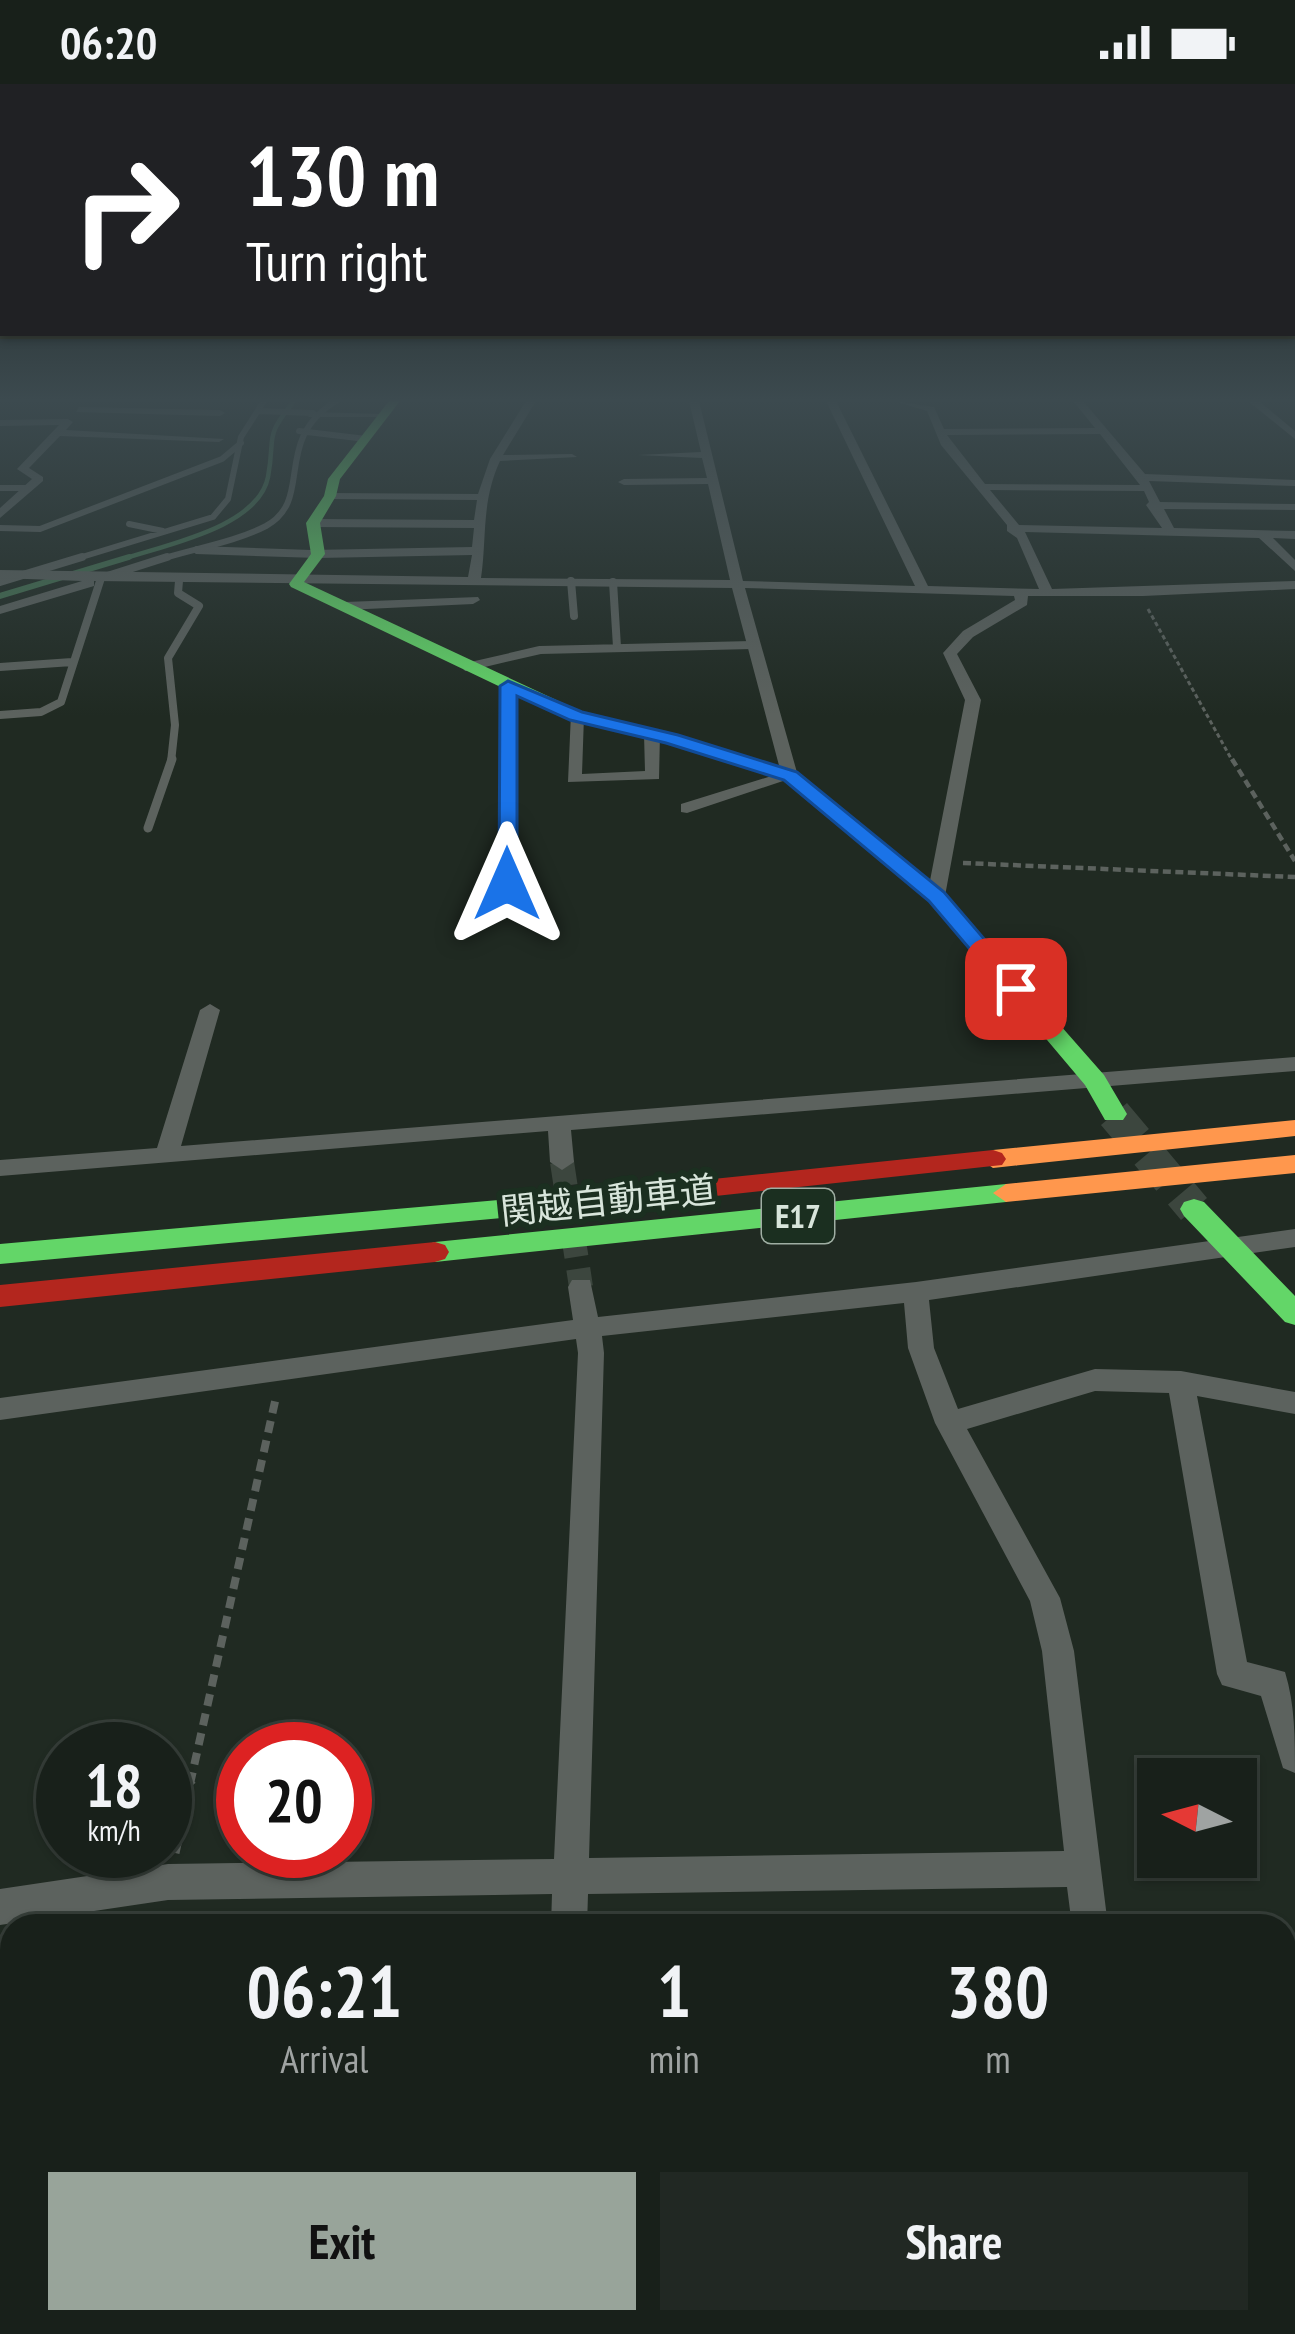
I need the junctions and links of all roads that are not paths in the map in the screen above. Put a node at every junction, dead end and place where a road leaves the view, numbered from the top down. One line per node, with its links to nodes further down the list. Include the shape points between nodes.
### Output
1 (100, 506): 17 (lane, via 40,529)
2 (222, 506): 18 (lane)
3 (285, 506): 23 (lane, via 268,525)
4 (327, 506): 22 (main road)
5 (483, 506): 15 (street)
6 (720, 506): 34 (street)
7 (882, 506): 36 (street)
8 (995, 506): 16 (street)
9 (1084, 506): 13 (street)
10 (1153, 506): 19 (street)
11 (1224, 506): 12 (street)
12 (1295, 507)
13 (1088, 517): 16 (street); 19 (street)
14 (129, 524): 18 (lane)
15 (484, 524): 22 (street); 24 (street)
16 (1011, 528): 38 (street, via 1023,537)
17 (0, 529)
18 (172, 532): 26 (lane)
19 (1170, 532): 20 (street)
20 (1262, 534): 21 (street); 25 (street)
21 (1295, 535)
22 (316, 543): 23 (street); 24 (street); 33 (main road)
23 (196, 550): 28 (lane)
24 (481, 551): 31 (street)
25 (1295, 567)
26 (24, 575): 27 (street); 28 (street)
27 (0, 578)
28 (100, 578): 29 (street); 41 (street); 45 (lane)
29 (179, 581): 33 (street); 54 (lane, via 178,593 199,606 168,658 178,716 174,757)
30 (571, 581): 31 (street); 32 (street); 42 (lane)
31 (474, 582): 33 (street)
32 (613, 582): 34 (street); 44 (lane)
33 (296, 584): 40 (main road)
34 (740, 584): 36 (street); 43 (street)
35 (1295, 585): 38 (street)
36 (922, 588): 37 (street)
37 (1020, 590): 38 (street); 56 (street, via 1022,602 950,653 973,700)
38 (1046, 590)
39 (473, 600): 40 (street)
40 (345, 606): 47 (main road)
41 (0, 610)
42 (574, 616)
43 (752, 645): 44 (lane); 52 (street)
44 (617, 647): 47 (lane, via 540,650)
45 (72, 662): 46 (lane); 49 (lane, via 61,702)
46 (0, 667)
47 (466, 667): 48 (main road)
48 (508, 686): 50 (main road); 55 (lane)
49 (0, 715)
50 (577, 716): 51 (main road); 51 (street, via 574,779 653,776)
51 (652, 734): 52 (main road)
52 (790, 776): 53 (street); 56 (main road)
53 (687, 808)
54 (148, 828)
55 (507, 884)
56 (936, 896): 59 (main road)
57 (210, 1010): 63 (street)
58 (1295, 1064): 59 (street)
59 (1095, 1081): 60 (main road); 61 (street)
60 (1114, 1114)
61 (560, 1123): 63 (street); 64 (street)
62 (1295, 1128): 70 (main road, 関越自動車道 / E17)
63 (167, 1154): 66 (street)
64 (562, 1162)
65 (1295, 1164): 73 (main road, 関越自動車道 / E17)
66 (0, 1168)
67 (1194, 1209): 69 (main road)
68 (1295, 1238): 69 (street)
69 (1228, 1245): 72 (street); 74 (main road)
70 (0, 1254)
71 (581, 1287): 75 (street)
72 (916, 1292): 75 (street); 79 (street, via 921,1348)
73 (0, 1296)
74 (1295, 1315)
75 (586, 1328): 78 (street); 82 (street)
76 (1181, 1382): 77 (street); 79 (street, via 1095,1380); 80 (street, via 1233,1673 1274,1683)
77 (1295, 1403)
78 (0, 1409)
79 (949, 1423): 81 (street, via 1045,1598)
80 (1295, 1756)
81 (1082, 1869): 82 (street); 85 (street)
82 (571, 1874): 83 (street, via 169,1882); 84 (street)
83 (0, 1907)
84 (569, 1914)
85 (1088, 1914)

